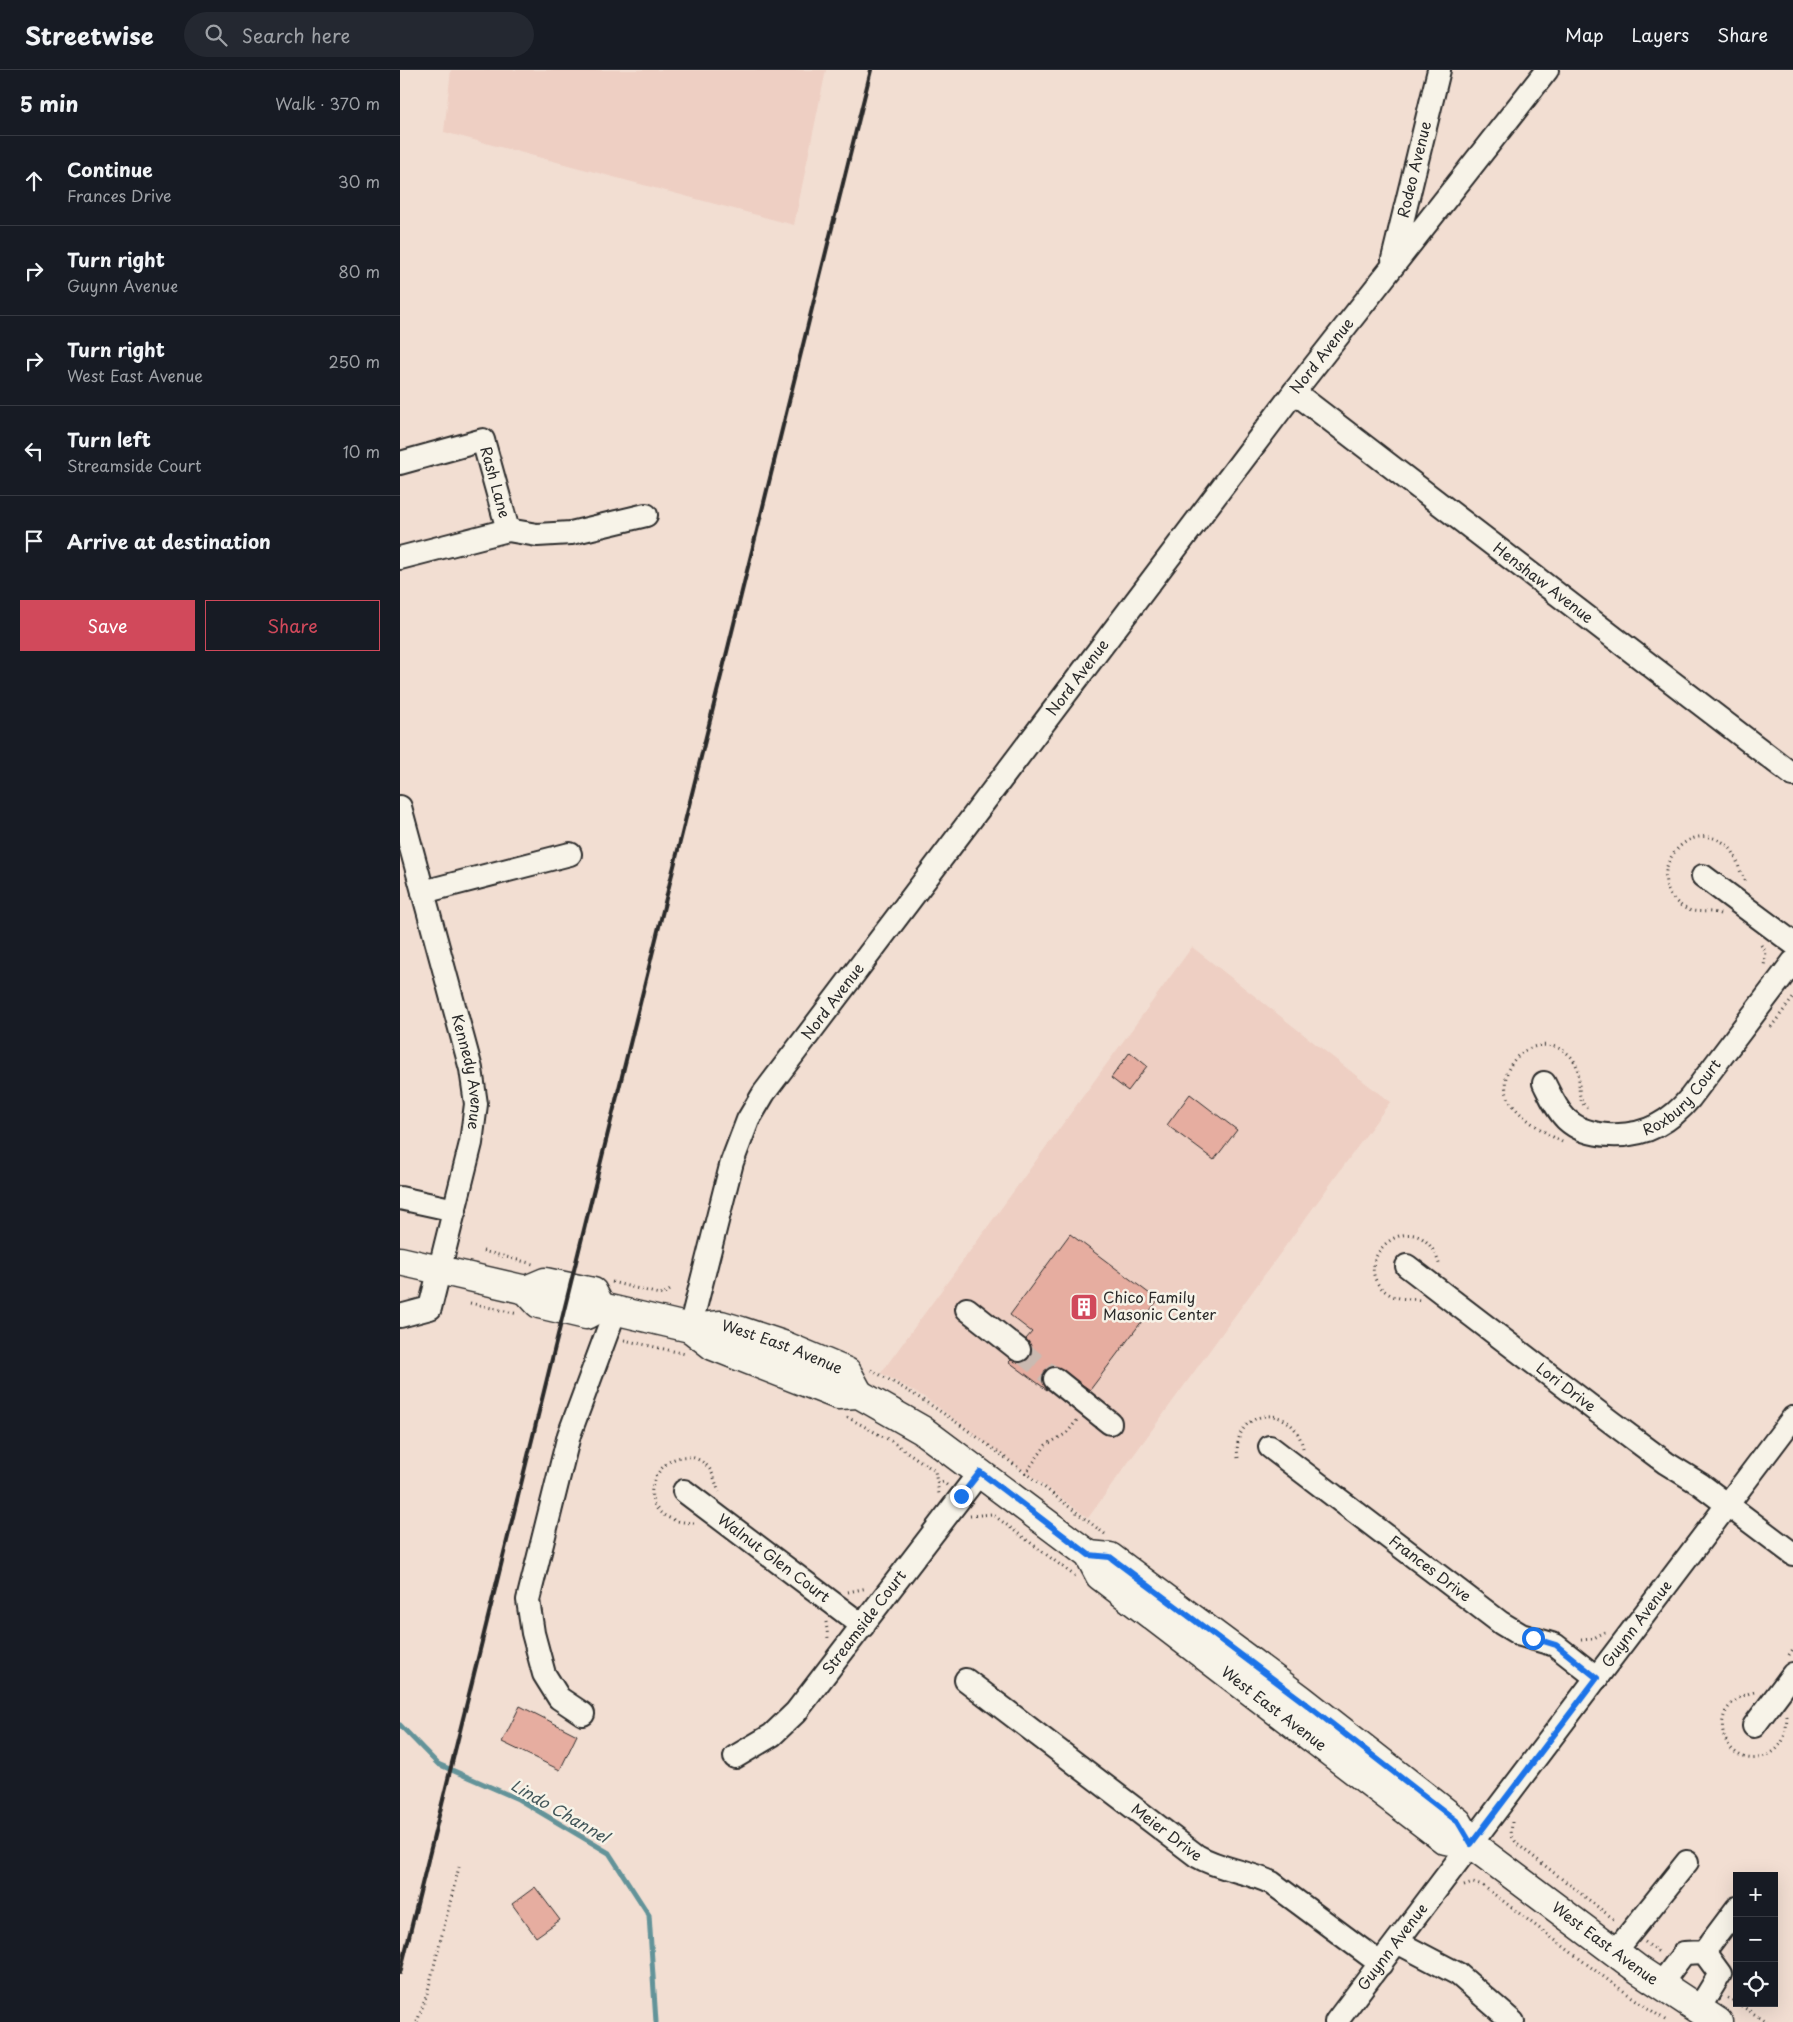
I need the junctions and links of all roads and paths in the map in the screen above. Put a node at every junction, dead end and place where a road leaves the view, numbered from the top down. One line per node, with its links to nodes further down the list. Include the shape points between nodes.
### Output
1 (1439, 70): 3 (street, Rodeo Avenue)
2 (1547, 70): 3 (street, Nord Avenue)
3 (1391, 267): 4 (street, Nord Avenue)
4 (1294, 392): 9 (street, Henshaw Avenue); 37 (street, Nord Avenue, via 756,1106 732,1162)
5 (400, 463): 7 (street, Rash Lane, via 484,440)
6 (646, 515): 7 (street, Rash Lane, via 571,532 537,535)
7 (508, 530): 8 (street)
8 (400, 558)
9 (1793, 775)
10 (400, 807): 14 (street, Kennedy Avenue)
11 (570, 854): 14 (street)
12 (1703, 876): 16 (street)
13 (1751, 886): 15 (path, via 1744,879 1732,851 1714,839 1690,840 1672,854 1666,876 1673,898 1690,910 1717,913)
14 (423, 892): 26 (street, Kennedy Avenue, via 470,1069 476,1104 471,1143)
15 (1727, 919)
16 (1793, 943)
17 (1760, 944): 19 (path, via 1766,957)
18 (1793, 962): 22 (street, Roxbury Court, via 1680,1110 1656,1126 1609,1135 1580,1128 1561,1113)
19 (1760, 973)
20 (1793, 998): 21 (path)
21 (1770, 1028)
22 (1544, 1083)
23 (1589, 1110): 24 (path, via 1580,1100 1577,1065 1561,1049 1537,1045 1522,1051 1509,1065 1506,1087 1511,1102 1538,1126)
24 (1567, 1145)
25 (400, 1198): 26 (street)
26 (455, 1210): 29 (street, Kennedy Avenue)
27 (400, 1261): 29 (main road)
28 (1407, 1266): 55 (street, Lori Drive, via 1666,1463)
29 (441, 1270): 33 (main road); 36 (street, Kennedy Avenue, via 430,1308)
30 (1442, 1273): 31 (path, via 1434,1250 1424,1239 1401,1235 1381,1246 1374,1269 1383,1290 1397,1297)
31 (1421, 1300)
32 (470, 1303): 33 (path)
33 (526, 1303): 34 (main road, via 545,1282 593,1292)
34 (608, 1309): 37 (main road, West East Avenue); 38 (street)
35 (967, 1309): 39 (street)
36 (400, 1316)
37 (690, 1328): 50 (main road, West East Avenue, via 713,1346 838,1395 859,1394 922,1430)
38 (605, 1335): 40 (path); 71 (street, via 569,1435 528,1600 544,1674 559,1698)
39 (1018, 1350)
40 (694, 1356)
41 (864, 1366): 51 (path, via 944,1414)
42 (1055, 1379): 43 (street)
43 (1088, 1405): 46 (street); 51 (path, via 1067,1433 1046,1445)
44 (839, 1412): 53 (path, via 936,1471)
45 (1793, 1418): 55 (street, Guynn Avenue)
46 (1110, 1422)
47 (1270, 1447): 69 (street, Frances Drive, via 1501,1623 1521,1635 1556,1645)
48 (1305, 1453): 49 (path, via 1299,1434 1290,1423 1277,1416 1264,1416 1252,1420 1243,1429 1237,1445)
49 (1238, 1458)
50 (980, 1472): 60 (main road, West East Avenue); 64 (street, Streamside Court)
51 (1025, 1474): 58 (path)
52 (684, 1491): 64 (street, Walnut Glen Court)
53 (940, 1495)
54 (721, 1496): 57 (path, via 710,1470 693,1458 671,1460 655,1475 651,1491 655,1506 661,1513 675,1521)
55 (1728, 1505): 59 (street, Lori Drive); 69 (street, Guynn Avenue)
56 (963, 1522): 60 (path, via 968,1516 992,1514)
57 (700, 1524)
58 (1113, 1540)
59 (1793, 1554)
60 (1083, 1566): 75 (main road, West East Avenue, via 1445,1840)
61 (840, 1587): 62 (path, via 847,1592)
62 (871, 1588)
63 (825, 1619): 67 (path)
64 (863, 1626): 73 (street, Streamside Court, via 786,1723 760,1744)
65 (1610, 1628): 66 (path, via 1592,1639)
66 (1576, 1639)
67 (828, 1643)
68 (1793, 1674): 72 (street)
69 (1597, 1678): 75 (street, Guynn Avenue)
70 (966, 1680): 83 (street, Meier Drive, via 1197,1856 1221,1868 1272,1883)
71 (583, 1714)
72 (1754, 1726)
73 (735, 1757)
74 (1513, 1819): 81 (path, via 1510,1830 1517,1844)
75 (1471, 1844): 80 (street, Guynn Avenue); 81 (main road, West East Avenue)
76 (1687, 1862): 81 (street)
77 (459, 1867): 88 (path)
78 (1459, 1888): 91 (path, via 1473,1883 1483,1886)
79 (1733, 1913): 82 (street)
80 (1397, 1942): 83 (street, Guynn Avenue); 90 (street, via 1458,1974)
81 (1623, 1942): 84 (main road, West East Avenue); 84 (path)
82 (1704, 1952): 84 (street, via 1684,1953); 86 (street, via 1720,1974)
83 (1380, 1964): 89 (street, Guynn Avenue)
84 (1668, 1975): 86 (main road, West East Avenue)
85 (1733, 2003): 86 (path)
86 (1709, 2006)
87 (1743, 2007): 92 (path)
88 (417, 2022)
89 (1336, 2022)
90 (1513, 2022)
91 (1668, 2022)
92 (1767, 2022)

